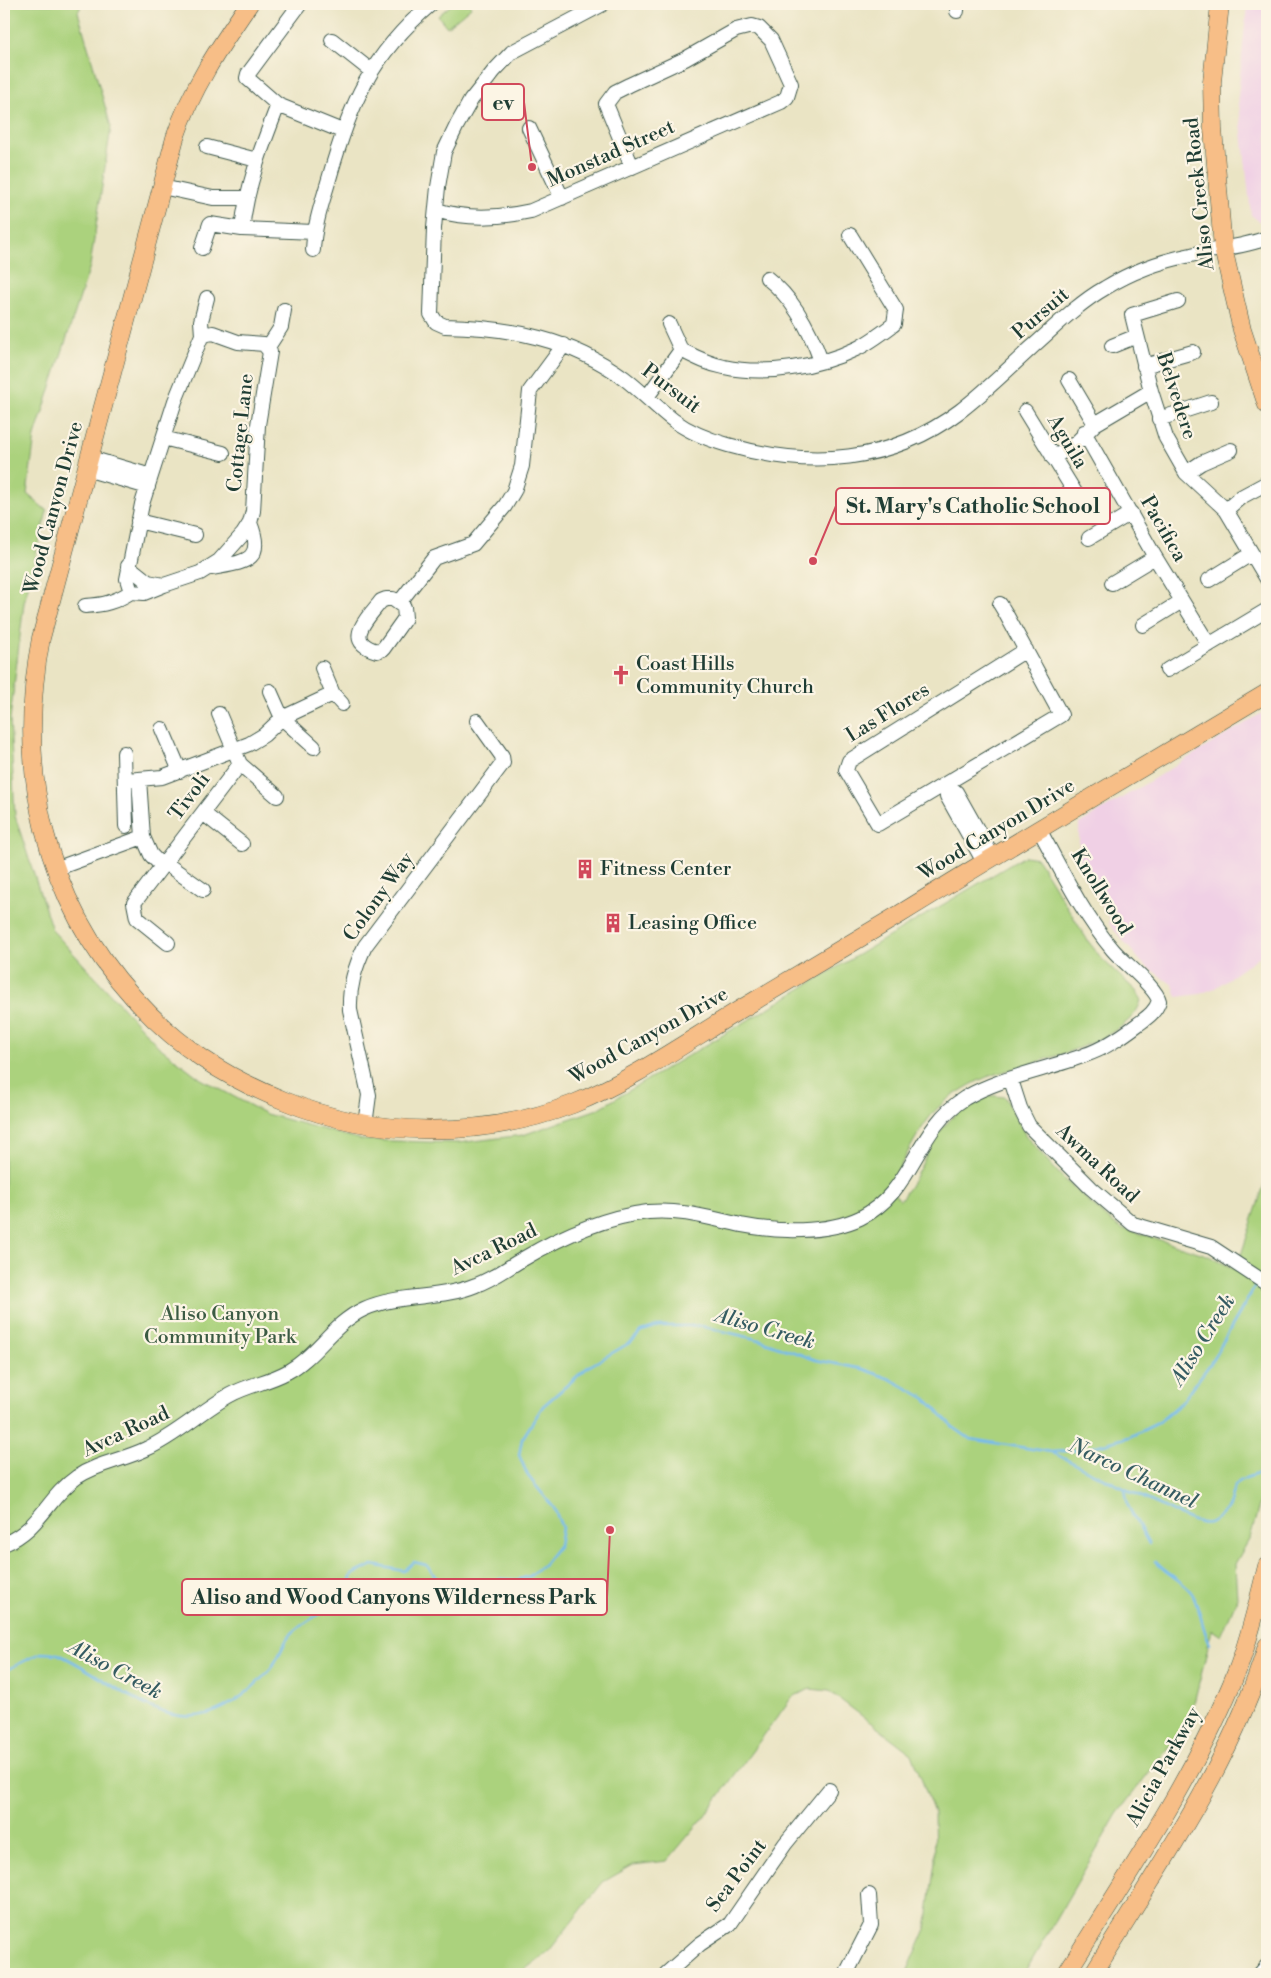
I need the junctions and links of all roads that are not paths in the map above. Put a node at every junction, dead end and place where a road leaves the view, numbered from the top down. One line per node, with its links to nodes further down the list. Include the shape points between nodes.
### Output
1 (250, 4): 14 (main road, Wood Canyon Drive, via 228,35 188,105)
2 (300, 4): 8 (street, via 247,76)
3 (603, 4): 17 (street, Pursuit, via 512,52 494,70 471,100 444,152)
4 (1220, 4): 23 (main road, Aliso Creek Road, via 1212,82)
5 (424, 6): 7 (street)
6 (332, 40): 7 (street)
7 (370, 70): 10 (street)
8 (278, 106): 10 (street); 12 (street)
9 (529, 128): 16 (street)
10 (342, 131): 19 (street)
11 (207, 147): 12 (street)
12 (257, 160): 15 (street)
13 (632, 166): 13 (street, Monstad Street, via 781,102 791,84 771,40 759,28 744,27 615,92 606,104); 16 (street, Monstad Street)
14 (162, 187): 15 (street, via 213,198); 51 (main road, Wood Canyon Drive)
15 (246, 198): 18 (street)
16 (562, 198): 17 (street, Monstad Street, via 531,211 507,216 453,216)
17 (436, 210): 32 (street, Pursuit, via 430,305 436,322 445,326 524,333)
18 (242, 229): 19 (street); 22 (street, via 210,224)
19 (314, 232): 24 (street)
20 (850, 235): 37 (street, via 896,310 894,324 856,349)
21 (1267, 238): 23 (street, Pursuit)
22 (202, 248)
23 (1223, 248): 41 (street, Pursuit, via 1139,270 1105,288 1078,307 960,410 926,433 890,449 852,458 814,460 728,445 675,422); 43 (main road, Aliso Creek Road, via 1242,330)
24 (313, 250)
25 (767, 278): 37 (street, via 780,287 802,318)
26 (207, 298): 30 (street, via 200,321)
27 (1178, 301): 31 (street, Belvedere, via 1132,315)
28 (284, 310): 34 (street, Cottage Lane, via 281,327)
29 (669, 324): 35 (street)
30 (202, 335): 34 (street, Cottage Lane, via 213,333 227,340 260,343); 47 (street)
31 (1136, 336): 33 (street); 38 (street, Belvedere)
32 (564, 345): 41 (street, Pursuit, via 599,362); 72 (street, via 530,391 522,466 505,506 473,544 434,558)
33 (1112, 346)
34 (268, 347): 59 (street, Cottage Lane, via 270,352 258,425)
35 (681, 350): 37 (street, via 716,365 748,370); 41 (street)
36 (1192, 352): 38 (street)
37 (821, 361)
38 (1144, 366): 40 (street, Belvedere)
39 (1069, 380): 46 (street, Pacifica)
40 (1151, 391): 45 (street, Belvedere); 46 (street)
41 (646, 397)
42 (1210, 402): 45 (street)
43 (1267, 405)
44 (1025, 411): 50 (street, Aguila)
45 (1159, 419): 52 (street, Belvedere)
46 (1089, 428): 50 (street, via 1076,443); 57 (street, Pacifica)
47 (163, 438): 49 (street, Cottage Lane); 53 (street)
48 (1231, 450): 52 (street)
49 (222, 453)
50 (1053, 458): 55 (street, Aguila)
51 (88, 463): 53 (street); 102 (main road, Wood Canyon Drive, via 34,675 31,719 33,771 40,814)
52 (1186, 472): 56 (street, Belvedere)
53 (150, 482): 58 (street)
54 (1267, 482): 56 (street)
55 (1076, 494)
56 (1226, 510): 62 (street, Belvedere)
57 (1130, 513): 61 (street); 63 (street, Pacifica)
58 (138, 521): 60 (street); 64 (street)
59 (250, 522): 65 (street, Cottage Lane); 65 (street, Cottage Lane, via 256,538 254,554 239,563)
60 (195, 535)
61 (1089, 538)
62 (1251, 554): 66 (street, Belvedere); 67 (street)
63 (1155, 557): 68 (street); 71 (street, Pacifica)
64 (128, 566): 69 (street, via 148,582); 70 (street, via 126,579)
65 (211, 568): 69 (street, Cottage Lane)
66 (1267, 579)
67 (1209, 580)
68 (1112, 582)
69 (164, 586): 70 (street, Cottage Lane, via 144,593)
70 (131, 592): 74 (street, Cottage Lane, via 104,605)
71 (1182, 601): 76 (street); 77 (street, Pacifica)
72 (399, 603)
73 (1000, 604): 78 (street, Las Flores)
74 (85, 606)
75 (1267, 610): 77 (street)
76 (1143, 626)
77 (1209, 645): 80 (street)
78 (1026, 650): 93 (street, Las Flores, via 1062,715); 93 (street, Las Flores, via 849,761 846,770 878,824)
79 (322, 668): 84 (street, Tivoli, via 337,699)
80 (1168, 670)
81 (270, 691): 84 (street)
82 (1267, 693): 97 (main road, Wood Canyon Drive)
83 (219, 714): 88 (street)
84 (282, 718): 87 (street); 88 (street, Tivoli, via 264,736)
85 (477, 721): 106 (street, Colony Way, via 502,756 503,763 364,946 354,972 350,1010 369,1095)
86 (162, 729): 91 (street)
87 (314, 747)
88 (236, 749): 90 (street); 91 (street, Tivoli)
89 (124, 753): 92 (street)
90 (240, 764): 94 (street); 95 (street, Tivoli)
91 (180, 771): 92 (street, Tivoli, via 162,777)
92 (133, 780): 96 (street); 98 (street, Tivoli)
93 (947, 785): 100 (street, via 956,792)
94 (278, 796)
95 (203, 813): 99 (street); 101 (street, Tivoli)
96 (126, 826)
97 (1039, 829): 100 (main road, Wood Canyon Drive); 105 (street, Knollwood, via 1090,920 1105,941 1159,998 1158,1007 1098,1050)
98 (143, 837): 101 (street, Tivoli, via 151,855); 102 (street)
99 (242, 844)
100 (988, 859): 106 (main road, Wood Canyon Drive, via 689,1042 573,1104 498,1124 459,1128)
101 (163, 864): 103 (street); 104 (street, Tivoli, via 134,903 137,918)
102 (55, 869): 106 (main road, Wood Canyon Drive, via 83,927 104,960 149,1016 183,1046 213,1067 255,1089 296,1106)
103 (203, 890)
104 (168, 943)
105 (1011, 1080): 107 (street, Awma Road, via 1029,1126 1117,1213 1140,1227 1206,1245); 108 (street, Avca Road, via 970,1095 950,1108 926,1136 901,1184 862,1217 836,1226 774,1229 740,1225 693,1213 645,1213 603,1223 570,1236 460,1291 390,1301 364,1309 341,1323 304,1360 288,1371 232,1394 149,1448 78,1477 28,1531)
106 (365, 1125)
107 (1267, 1284)
108 (4, 1544)
109 (1267, 1566): 116 (main road, Alicia Parkway, via 1238,1669 1215,1722 1164,1815)
110 (1267, 1646): 117 (main road, via 1258,1677 1234,1732 1183,1826)
111 (829, 1790): 114 (street, Sea Point, via 785,1844 730,1924 700,1944)
112 (869, 1895): 115 (street, via 871,1925)
113 (1267, 1966): 118 (street)
114 (666, 1974)
115 (846, 1974)
116 (1066, 1974)
117 (1093, 1974)
118 (1260, 1974)

